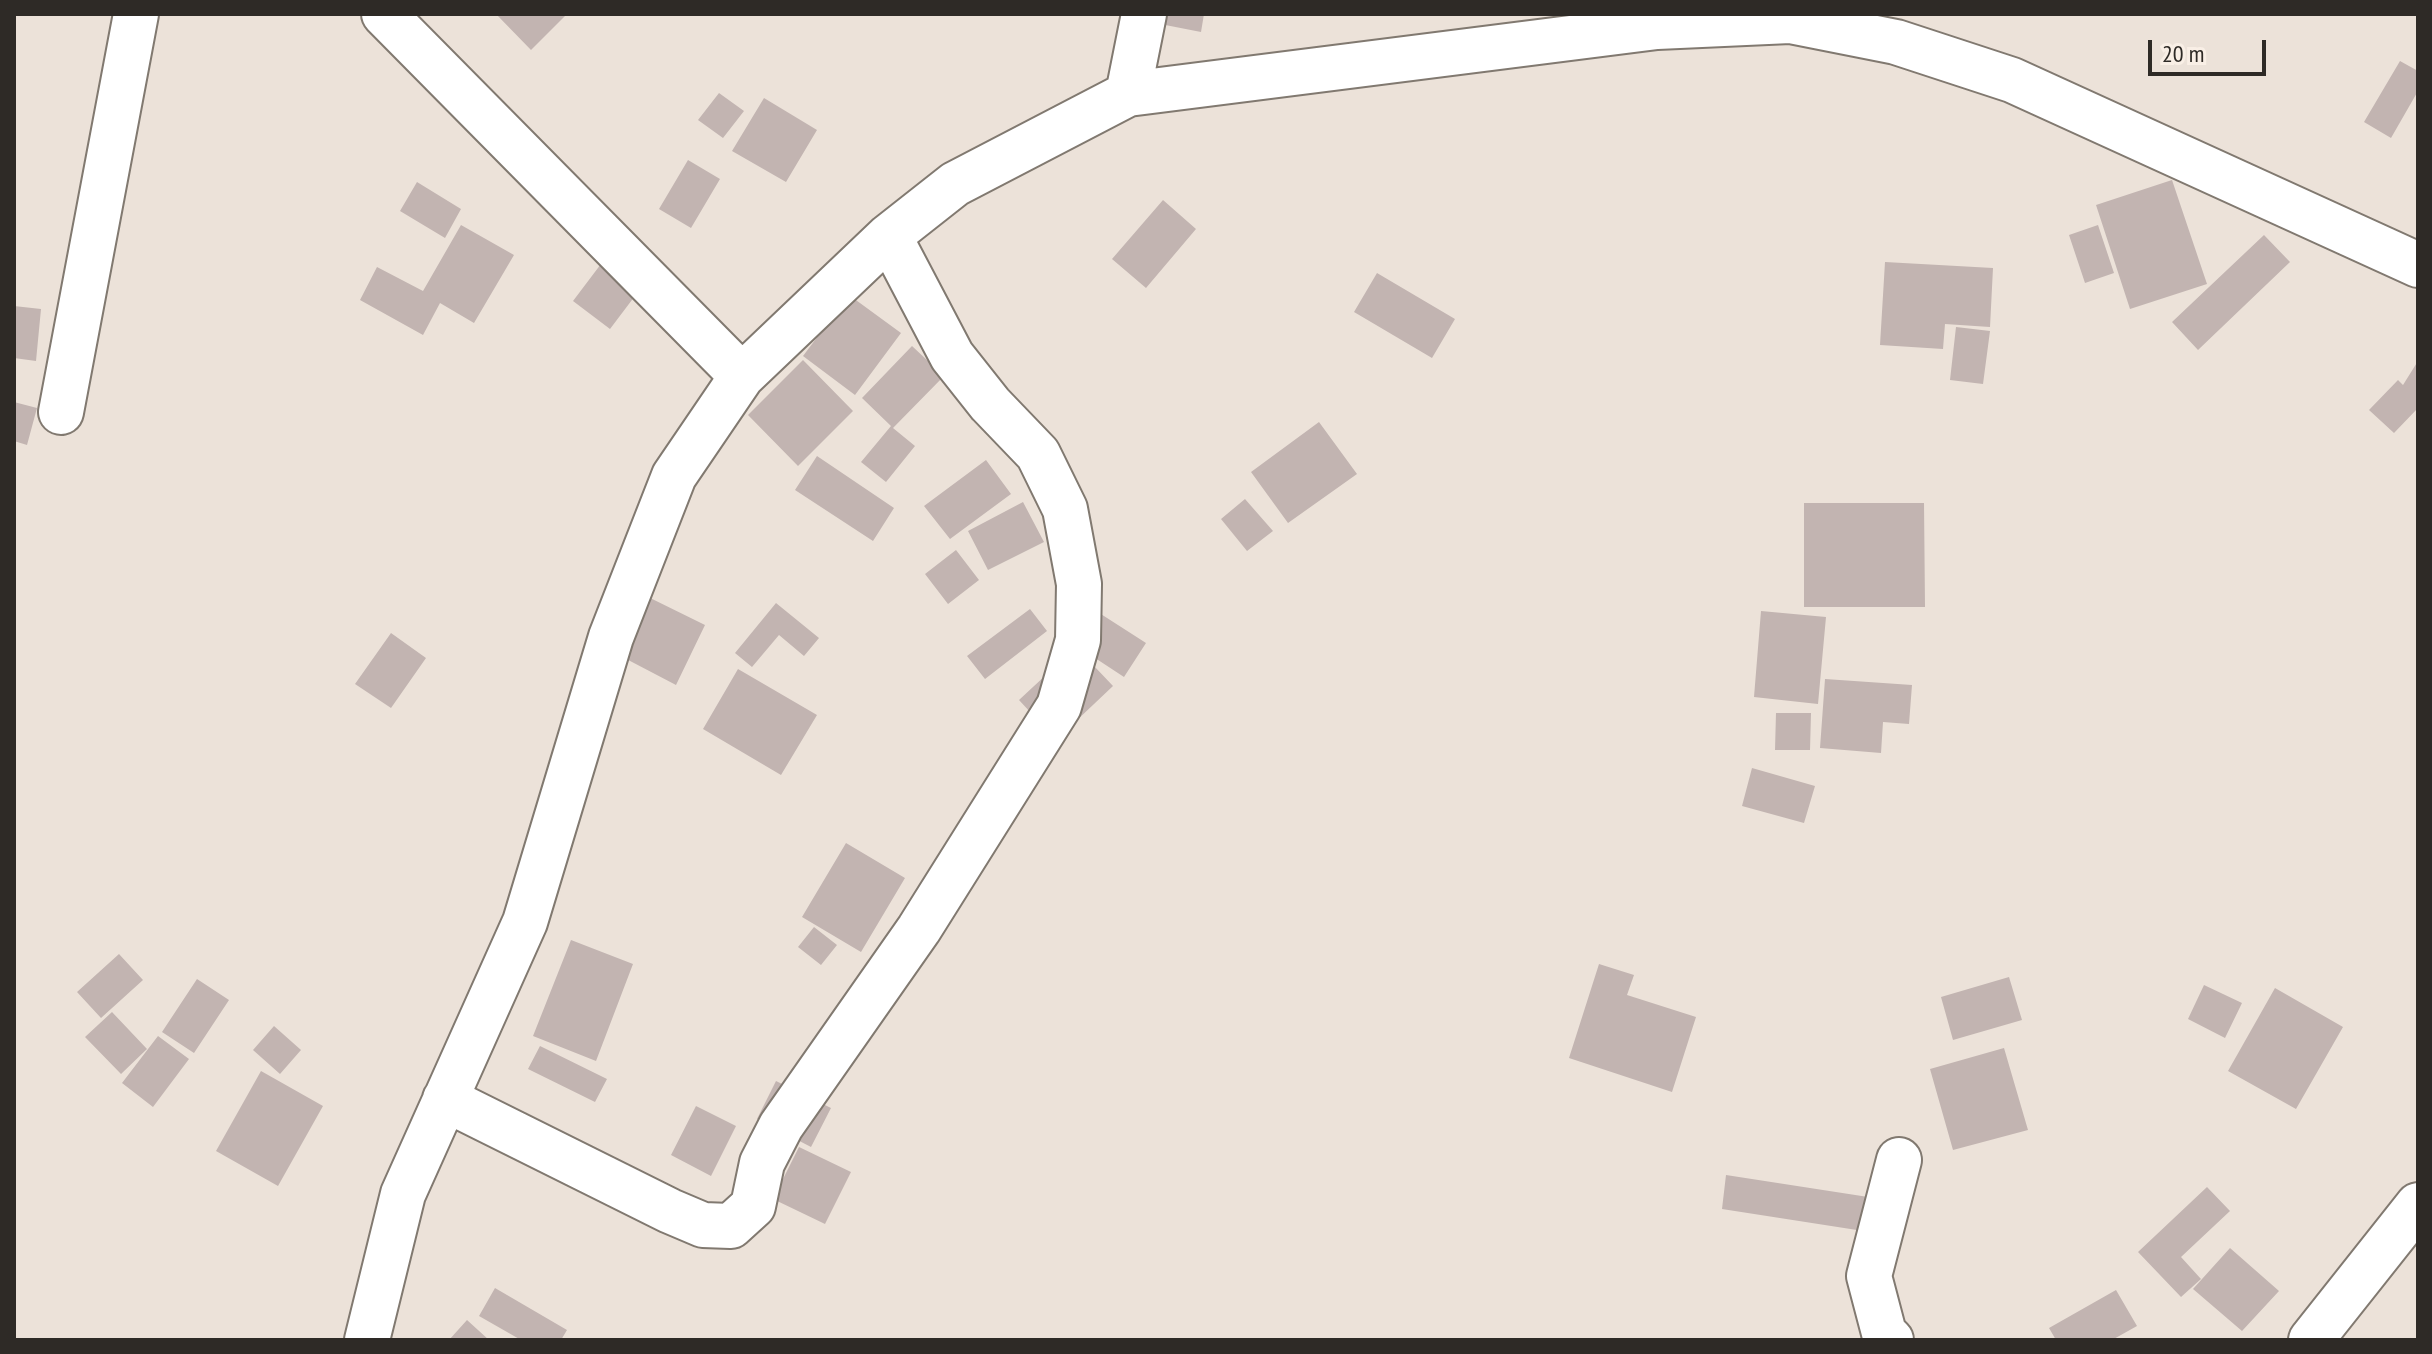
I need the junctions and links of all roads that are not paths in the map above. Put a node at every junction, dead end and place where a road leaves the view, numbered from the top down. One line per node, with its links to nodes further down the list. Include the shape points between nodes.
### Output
1 (136, 14): 8 (street)
2 (384, 14): 7 (street)
3 (1144, 14): 4 (street)
4 (1128, 94): 5 (street, via 955,184); 6 (street, via 1657,27 1790,21 1896,42 2012,80)
5 (889, 236): 7 (street); 9 (street, via 952,356 1038,454 1065,509 1079,584 1078,640 1059,706 919,929 781,1126 762,1163 753,1206 731,1226 703,1225 670,1211)
6 (2418, 265)
7 (742, 376): 9 (street, via 674,476 611,637 525,922)
8 (61, 412)
9 (445, 1099): 12 (street, via 403,1194)
10 (1899, 1160): 13 (street, via 1869,1276 1884,1333)
11 (2418, 1205): 14 (street)
12 (367, 1340)
13 (1891, 1340)
14 (2311, 1340)

